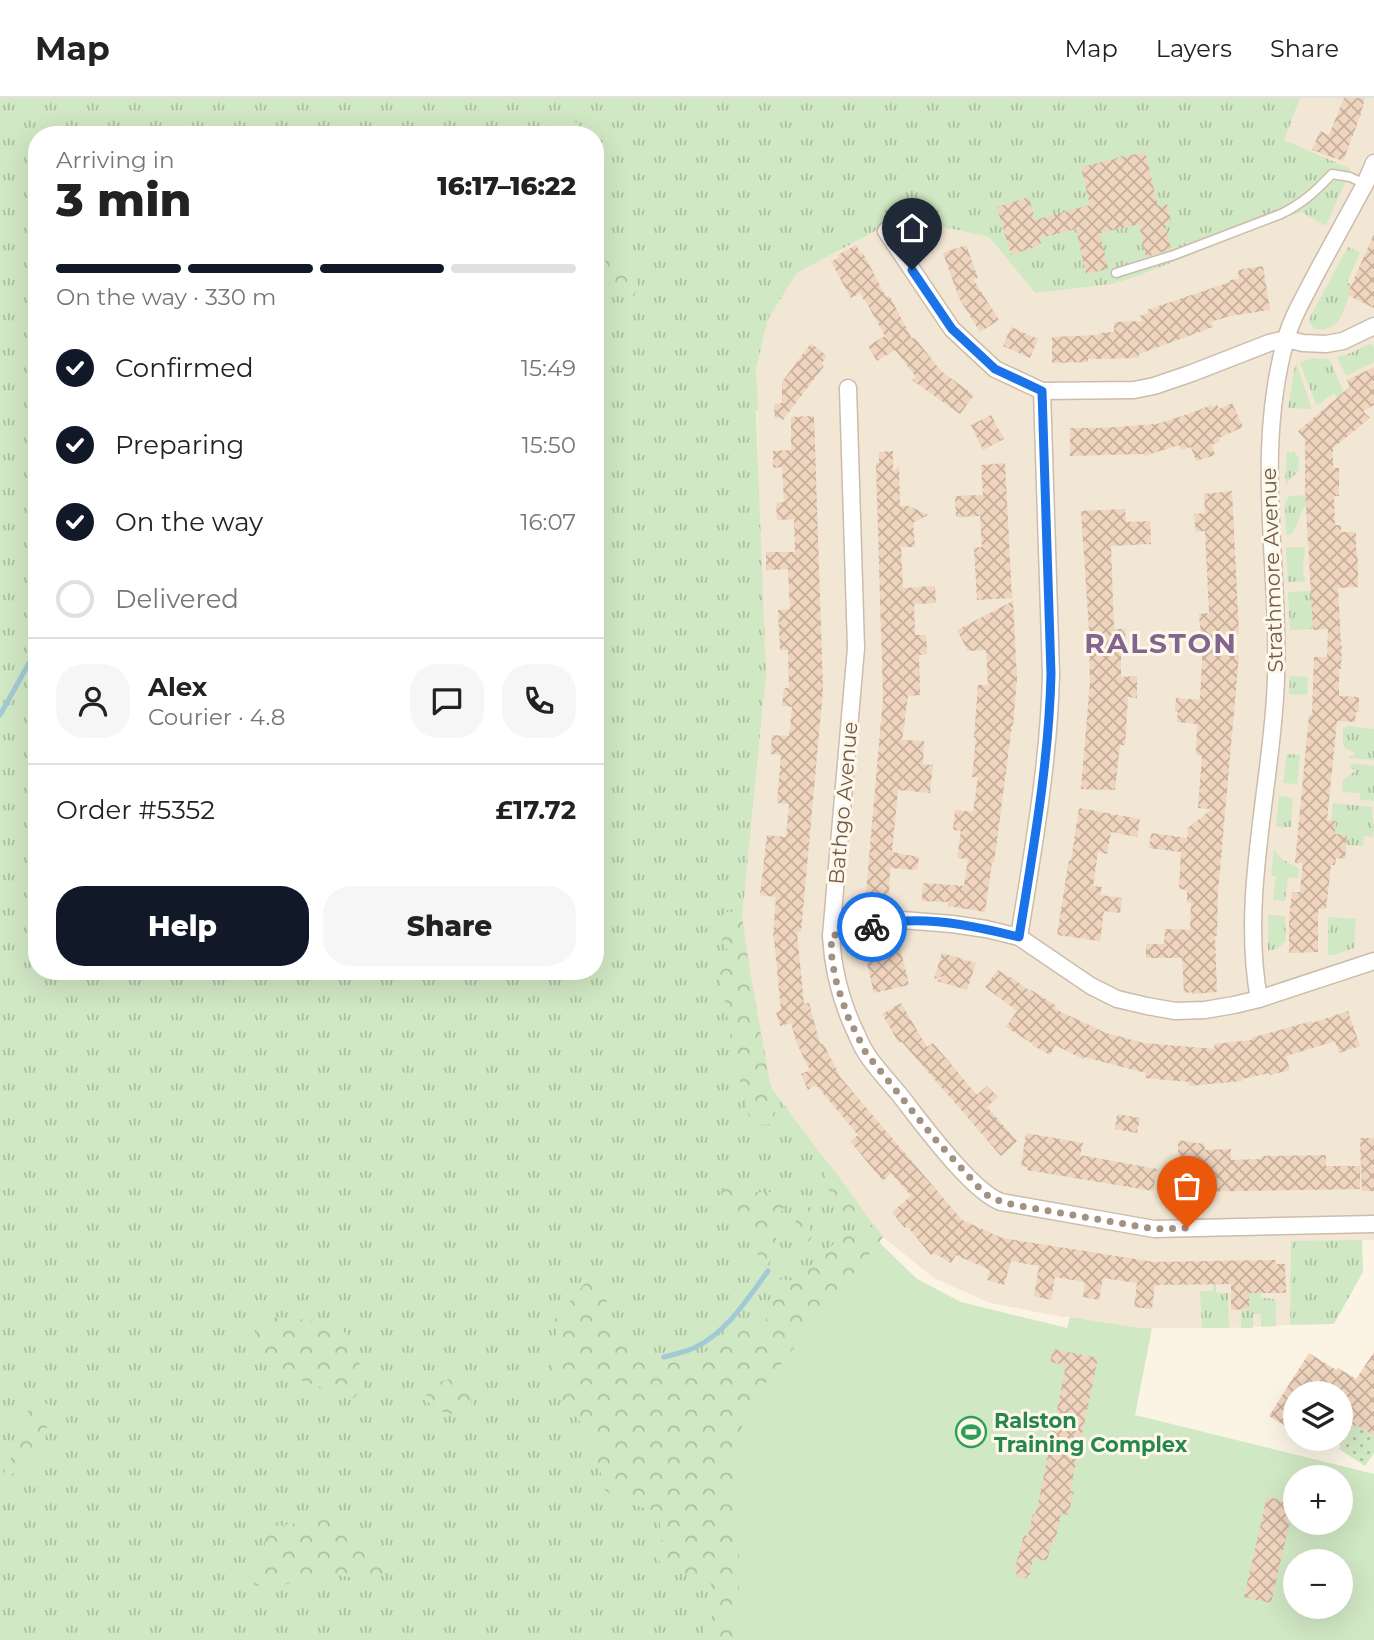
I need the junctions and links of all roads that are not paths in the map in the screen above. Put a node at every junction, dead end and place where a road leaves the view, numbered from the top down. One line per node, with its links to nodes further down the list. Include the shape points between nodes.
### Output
1 (1374, 163): 2 (street, Strathmore Avenue)
2 (1365, 184): 4 (lane, via 1332,174 1298,206 1281,214); 6 (street, Strathmore Avenue, via 1295,313)
3 (886, 231): 8 (street, via 952,329 995,369)
4 (1116, 273)
5 (1374, 326): 6 (street, via 1326,344)
6 (1286, 339): 8 (street, via 1154,386); 12 (street, Strathmore Avenue, via 1270,438 1277,653 1253,927)
7 (848, 388): 9 (street, Bathgo Avenue, via 856,648)
8 (1042, 391): 10 (street, via 1050,707)
9 (831, 936): 10 (street, via 902,920 963,925); 13 (street, Bathgo Avenue, via 837,985 866,1053 941,1146 992,1199 1154,1229)
10 (1019, 937): 12 (street, via 1117,999 1175,1011)
11 (1374, 961): 12 (street)
12 (1259, 999)
13 (1374, 1224)

